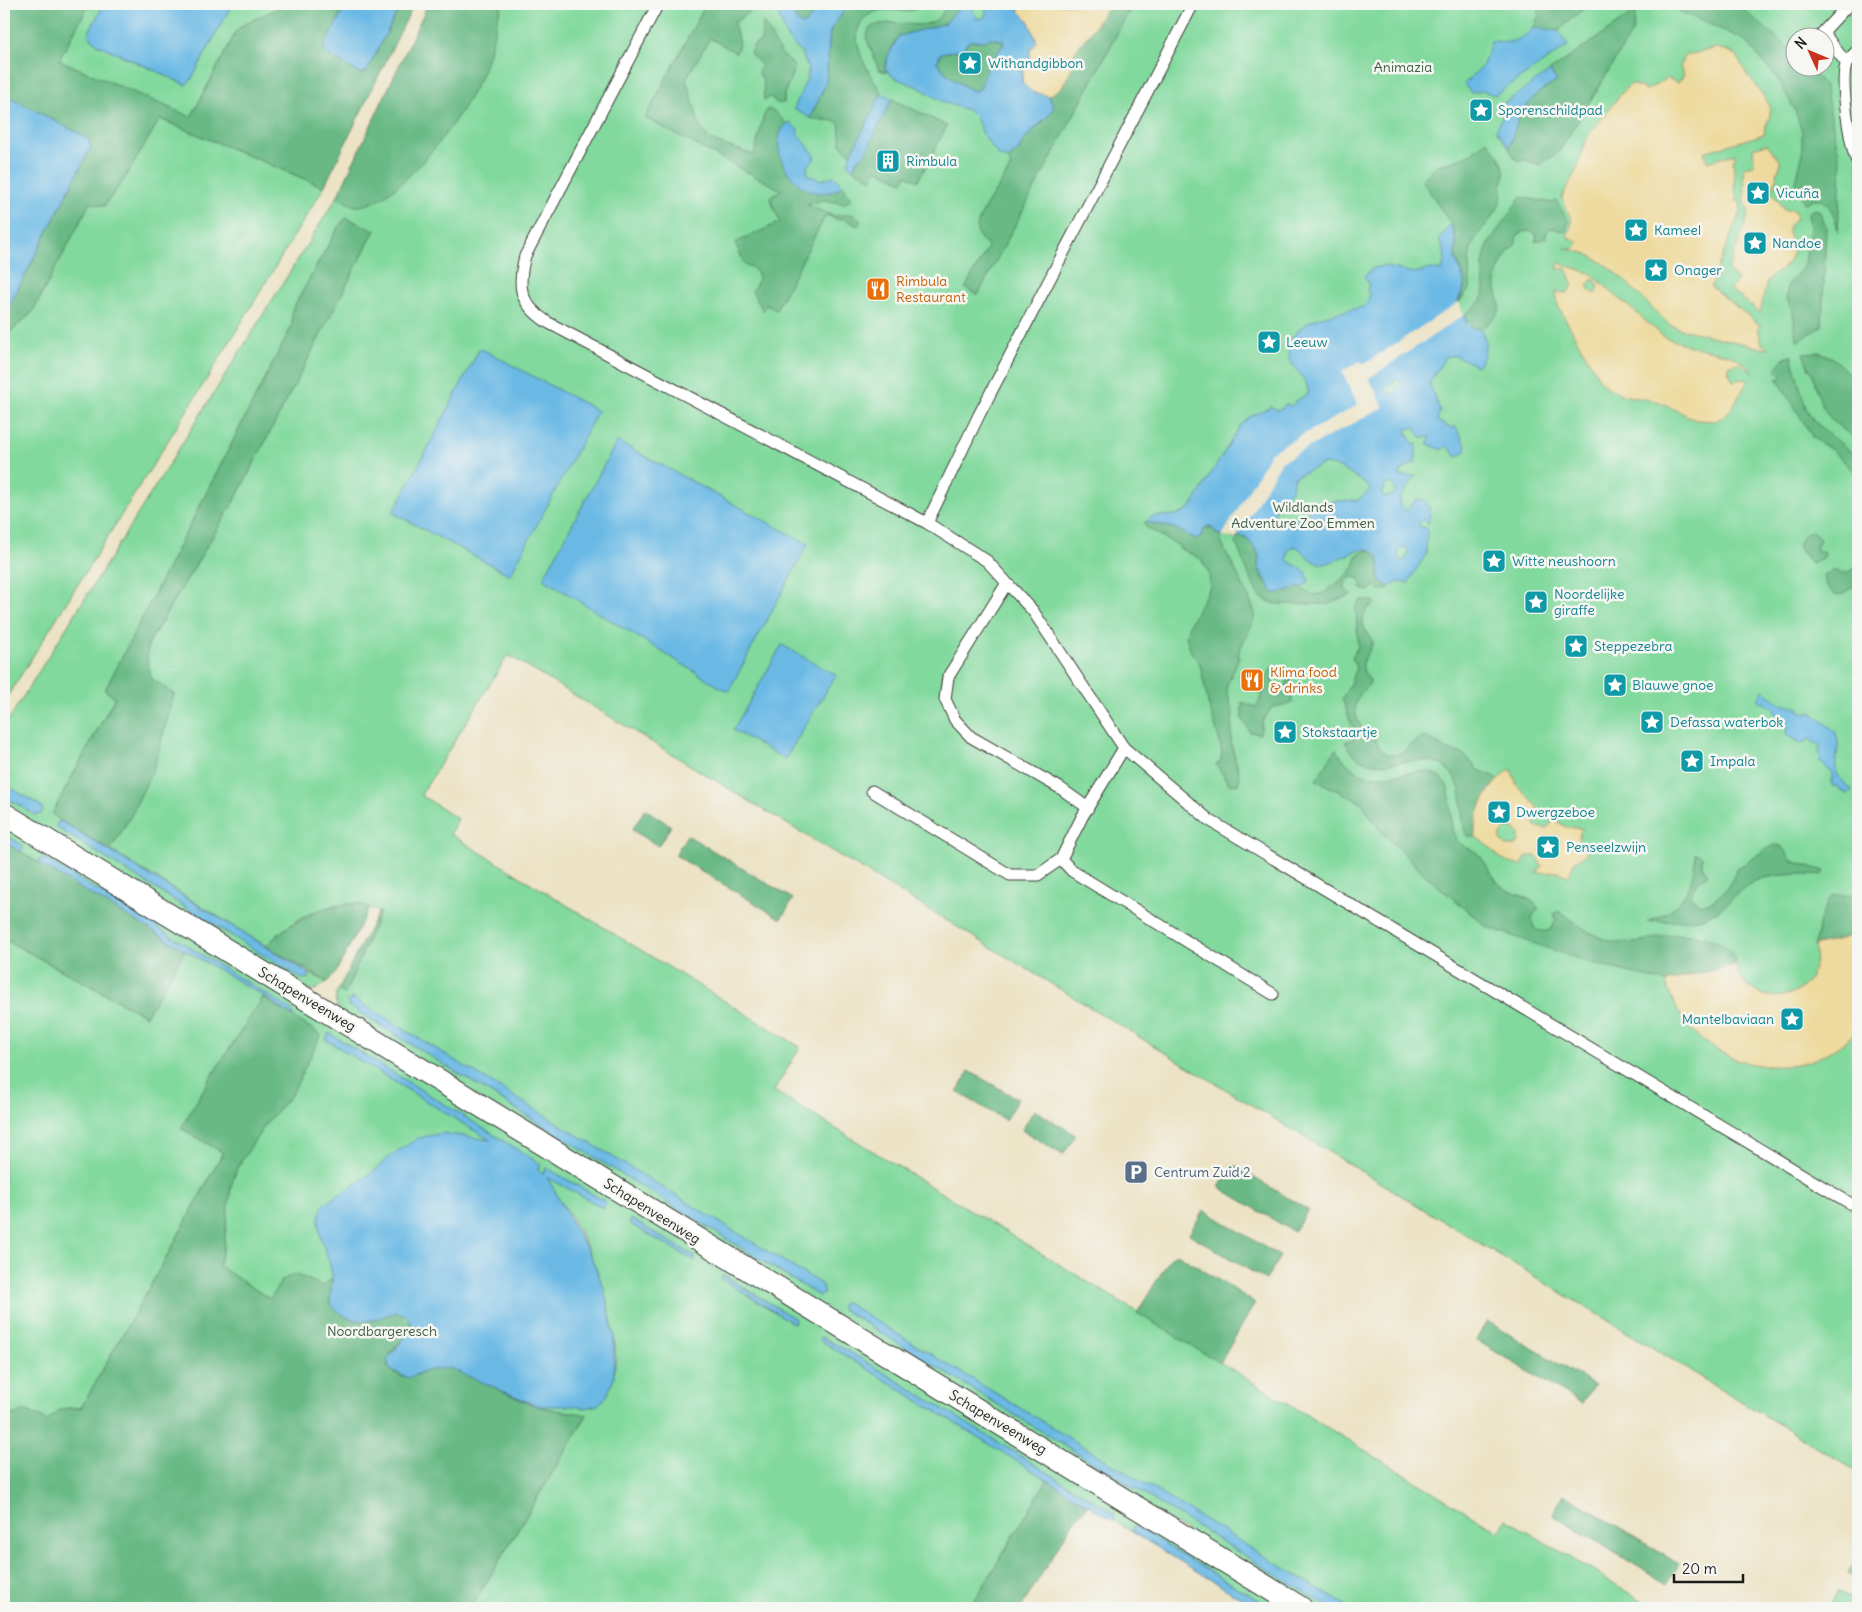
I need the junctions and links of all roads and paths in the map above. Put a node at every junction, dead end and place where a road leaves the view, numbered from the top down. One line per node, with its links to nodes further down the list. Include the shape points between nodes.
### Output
1 (658, 4): 7 (lane, via 525,256 520,276 522,294 531,312)
2 (1193, 4): 7 (lane, via 988,398)
3 (1849, 4): 5 (lane, via 1822,32)
4 (1858, 50): 5 (lane)
5 (1846, 63): 6 (lane, via 1843,78 1846,108)
6 (1858, 164)
7 (927, 523): 8 (lane, via 987,561)
8 (1007, 584): 9 (lane, via 1033,611); 11 (lane, via 948,677 945,699 954,720 971,736)
9 (1124, 748): 11 (lane); 15 (lane, via 1209,820)
10 (872, 791): 13 (lane, via 1010,875 1038,875)
11 (1088, 808): 13 (lane)
12 (4, 814): 16 (street, Schapenveenweg)
13 (1062, 858): 14 (lane, via 1072,871)
14 (1273, 994)
15 (1858, 1208)
16 (1301, 1608)

